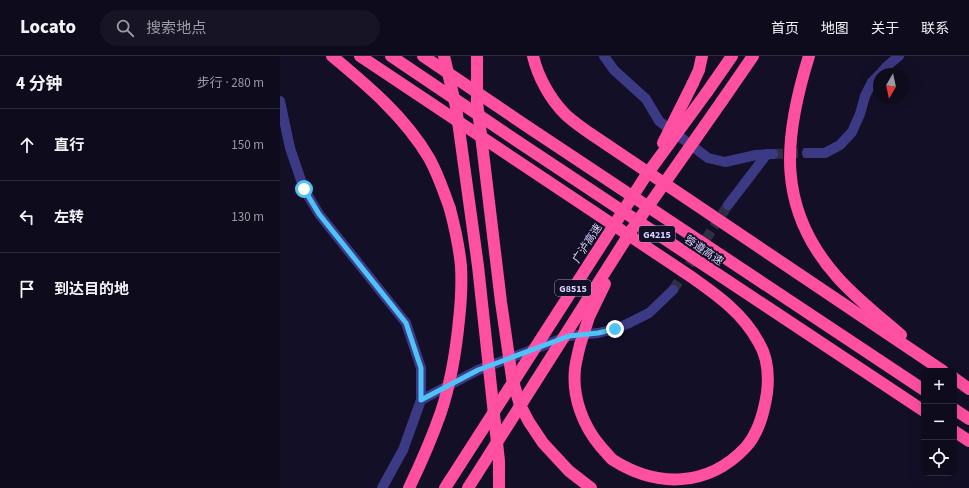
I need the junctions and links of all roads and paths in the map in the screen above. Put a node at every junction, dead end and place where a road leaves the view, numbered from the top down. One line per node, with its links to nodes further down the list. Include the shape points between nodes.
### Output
1 (332, 56): 33 (highway, bridge, via 388,105 410,129 441,182 457,237 462,289 457,348 441,411)
2 (360, 56): 20 (highway, bridge, via 690,276 726,302 747,323 766,360 768,380 761,420 746,448 732,460 707,475 684,481 658,480 638,474 612,460 593,438 577,402 575,369 588,317)
3 (391, 56): 27 (highway, 蓉遵高速 / G4215)
4 (423, 56): 24 (highway, 蓉遵高速 / G4215)
5 (444, 56): 36 (highway, bridge, via 456,107 478,266)
6 (477, 56): 37 (highway, bridge, via 477,102 512,378 520,405 543,443 568,471)
7 (533, 56): 22 (highway, via 536,69 547,90 565,114 588,132)
8 (604, 56): 19 (street, via 614,70 646,99 660,121 708,158 725,162 770,154)
9 (702, 56): 18 (highway, bridge, via 693,84)
10 (732, 56): 18 (highway, 广泸高速 / G8515, bridge)
11 (753, 56): 20 (highway, G8515, bridge)
12 (810, 56): 22 (highway, via 793,115 789,154 791,184 798,212 812,242 839,278)
13 (899, 56): 14 (street)
14 (885, 68)
15 (873, 81): 17 (street, via 852,132 840,145 825,153)
16 (280, 101): 26 (street, via 290,148 304,189 319,214 406,323 421,368)
17 (807, 153)
18 (645, 177): 34 (highway, 广泸高速 / G8515, bridge)
19 (728, 205)
20 (632, 228): 35 (highway, G8515, bridge)
21 (673, 290): 26 (street, via 649,313 627,324 598,333 569,336 478,370)
22 (939, 368)
23 (957, 380): 25 (highway)
24 (921, 388)
25 (969, 389)
26 (421, 400): 32 (street, via 403,450)
27 (921, 409)
28 (957, 411): 29 (highway)
29 (969, 419)
30 (957, 433): 31 (highway)
31 (969, 441)
32 (382, 488)
33 (409, 488)
34 (445, 488)
35 (468, 488)
36 (499, 488)
37 (591, 488)

